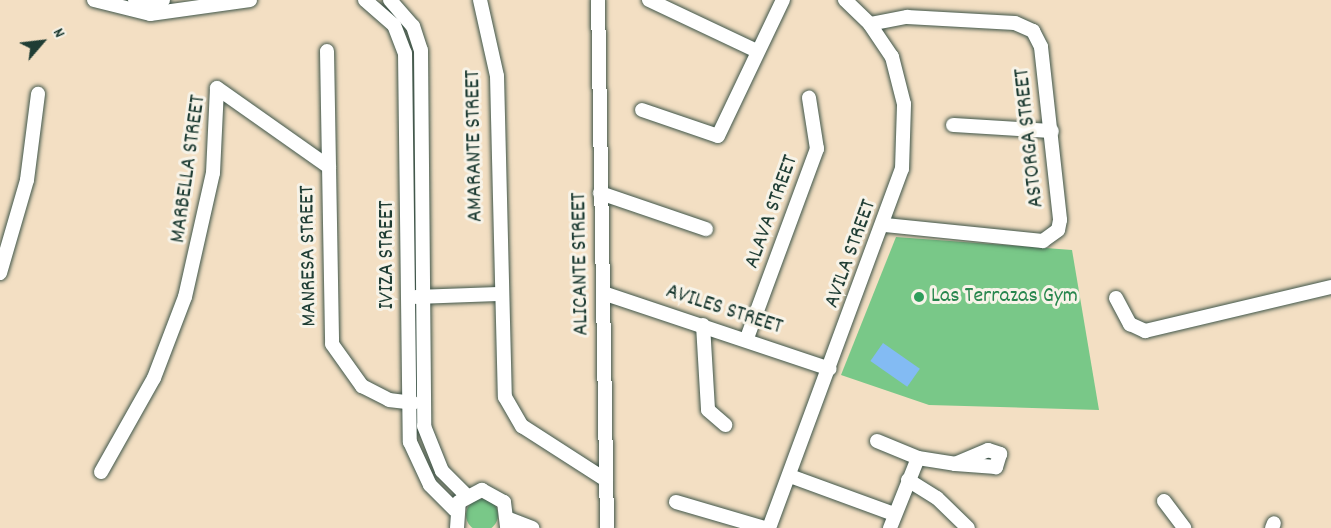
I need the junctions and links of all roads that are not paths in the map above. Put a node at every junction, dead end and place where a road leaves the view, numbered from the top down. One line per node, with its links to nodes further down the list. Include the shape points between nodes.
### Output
1 (94, 0): 4 (street, via 150,14)
2 (135, 0): 3 (street)
3 (163, 0)
4 (250, 0)
5 (365, 0): 28 (street, IVIZA STREET, via 394,25 405,53)
6 (390, 0): 28 (street, IVIZA STREET, via 413,26 421,50)
7 (480, 0): 27 (street, AMARANTE STREET, via 497,76)
8 (598, 0): 21 (street, ALICANTE STREET)
9 (649, 0): 13 (street, via 689,14)
10 (783, 0): 13 (street)
11 (845, 0): 12 (street, AVILA STREET)
12 (870, 24): 19 (street, ASTORGA STREET, via 907,17 1026,26 1039,38); 22 (street, AVILA STREET, via 892,57 906,135)
13 (755, 50): 17 (street, via 718,136)
14 (327, 51): 20 (street, MANRESA STREET)
15 (38, 94): 24 (street, via 27,180)
16 (809, 98): 31 (street, ALAVA STREET, via 817,149)
17 (642, 110)
18 (953, 125): 19 (street)
19 (1052, 131): 22 (street, ASTORGA STREET, via 1060,220 1051,238)
20 (329, 167): 33 (street, MANRESA STREET, via 332,344 362,386); 39 (street, MARBELLA STREET, via 218,88 213,173 185,297 154,378)
21 (600, 193): 23 (street); 26 (street, ALICANTE STREET)
22 (885, 225): 32 (street, AVILA STREET)
23 (706, 230)
24 (0, 273)
25 (1331, 287): 29 (street, via 1145,331 1130,324)
26 (603, 293): 30 (street, AVILES STREET); 41 (street, ALICANTE STREET)
27 (498, 294): 28 (street); 41 (street, AMARANTE STREET, via 505,397 514,418)
28 (417, 297): 33 (street, IVIZA STREET); 34 (street, IVIZA STREET)
29 (1116, 298)
30 (703, 325): 31 (street, AVILES STREET); 35 (street, via 708,410)
31 (747, 338): 32 (street, AVILES STREET)
32 (830, 369): 40 (street, AVILA STREET)
33 (406, 403): 34 (street, MANRESA STREET); 46 (street, IVIZA STREET, via 414,457 429,485)
34 (422, 403): 43 (street, IVIZA STREET, via 434,456)
35 (725, 425)
36 (877, 441): 37 (street)
37 (918, 458): 38 (street); 42 (street)
38 (956, 464)
39 (101, 472)
40 (790, 476): 47 (street); 52 (street, AVILA STREET)
41 (606, 480): 51 (street, ALICANTE STREET)
42 (908, 480): 47 (street); 53 (street, via 937,498)
43 (466, 495): 46 (street); 48 (street, via 491,492 504,502)
44 (1164, 501): 54 (street)
45 (676, 502): 52 (street)
46 (455, 510): 49 (street)
47 (892, 521)
48 (508, 523): 50 (street)
49 (457, 528)
50 (532, 528)
51 (607, 528)
52 (767, 528)
53 (968, 528)
54 (1184, 528)

